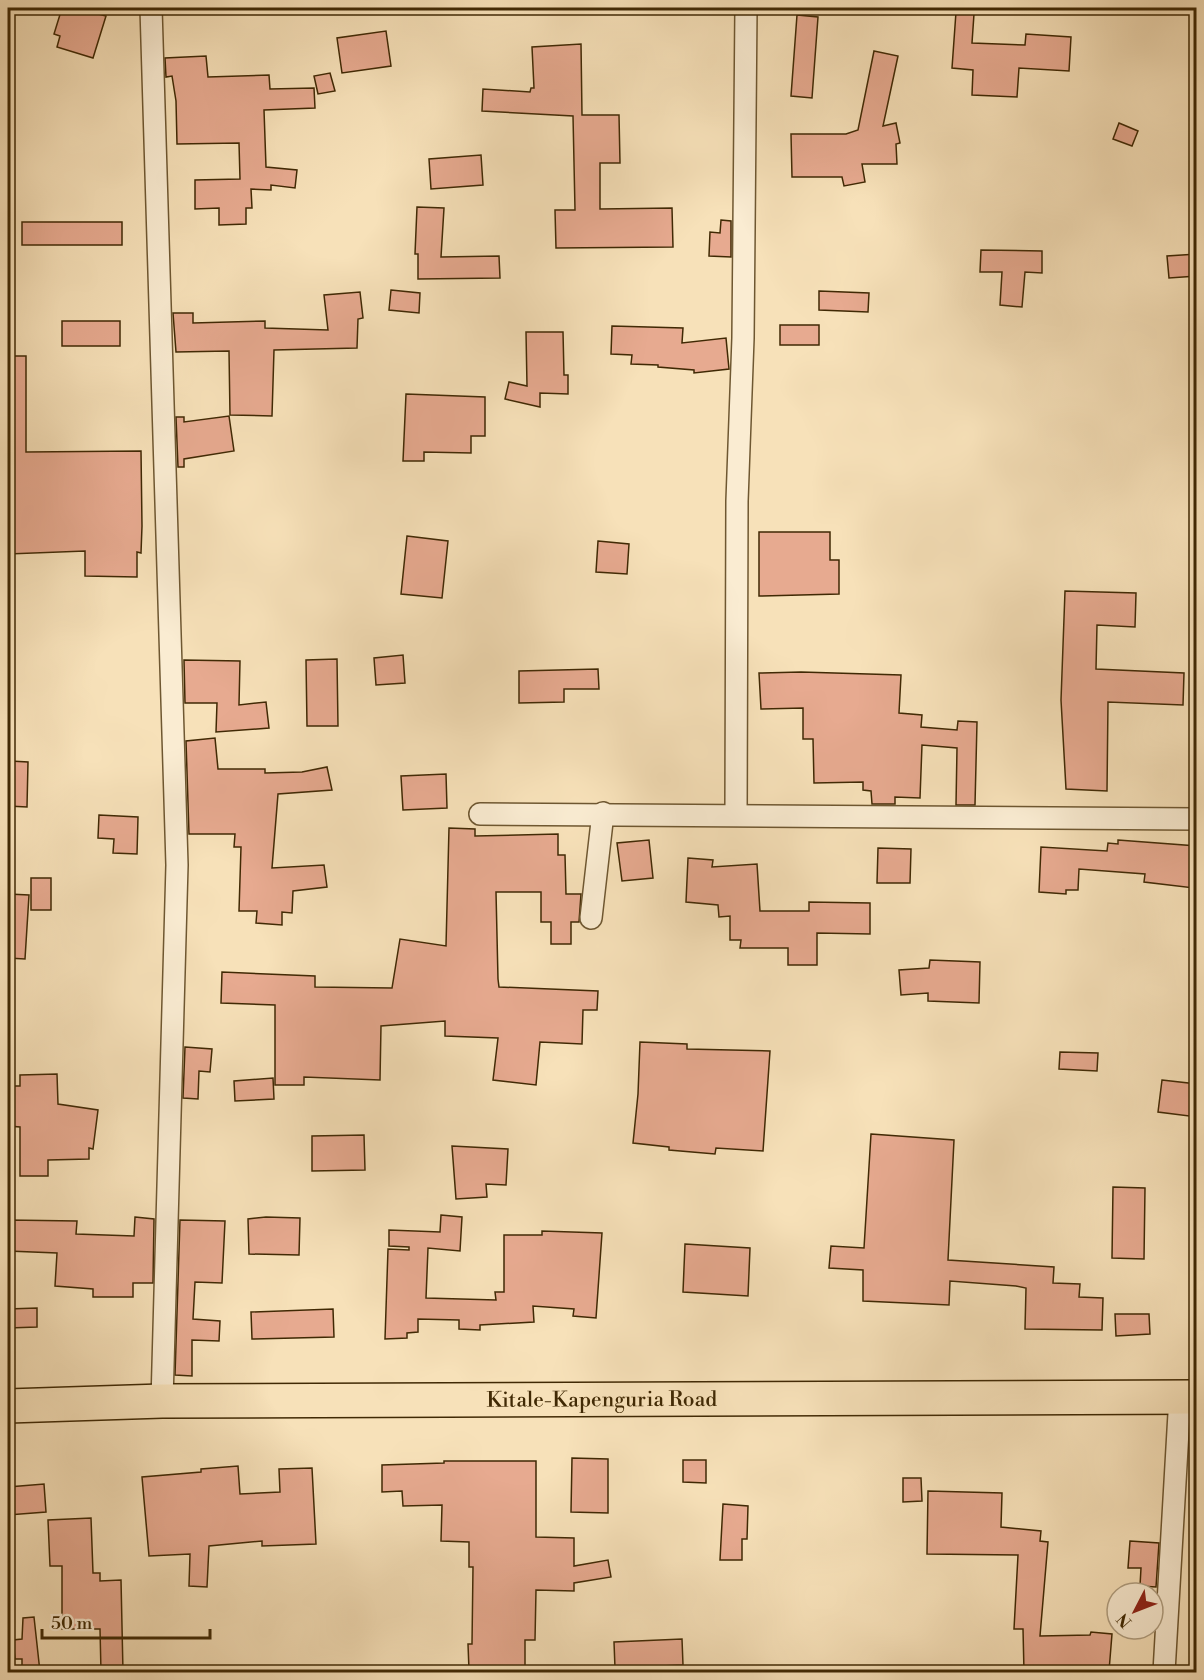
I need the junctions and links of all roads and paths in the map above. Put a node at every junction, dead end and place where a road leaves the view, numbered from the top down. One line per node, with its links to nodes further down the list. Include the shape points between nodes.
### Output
1 (152, 8): 9 (street, via 177,865)
2 (746, 8): 5 (street)
3 (603, 813): 4 (street); 5 (street); 7 (street)
4 (480, 814)
5 (736, 815): 6 (street)
6 (1197, 819)
7 (591, 918)
8 (1188, 1396): 9 (highway, Kitale-Kapenguria Road); 11 (street)
9 (162, 1401): 10 (highway, Kitale-Kapenguria Road)
10 (8, 1406)
11 (1164, 1672)

